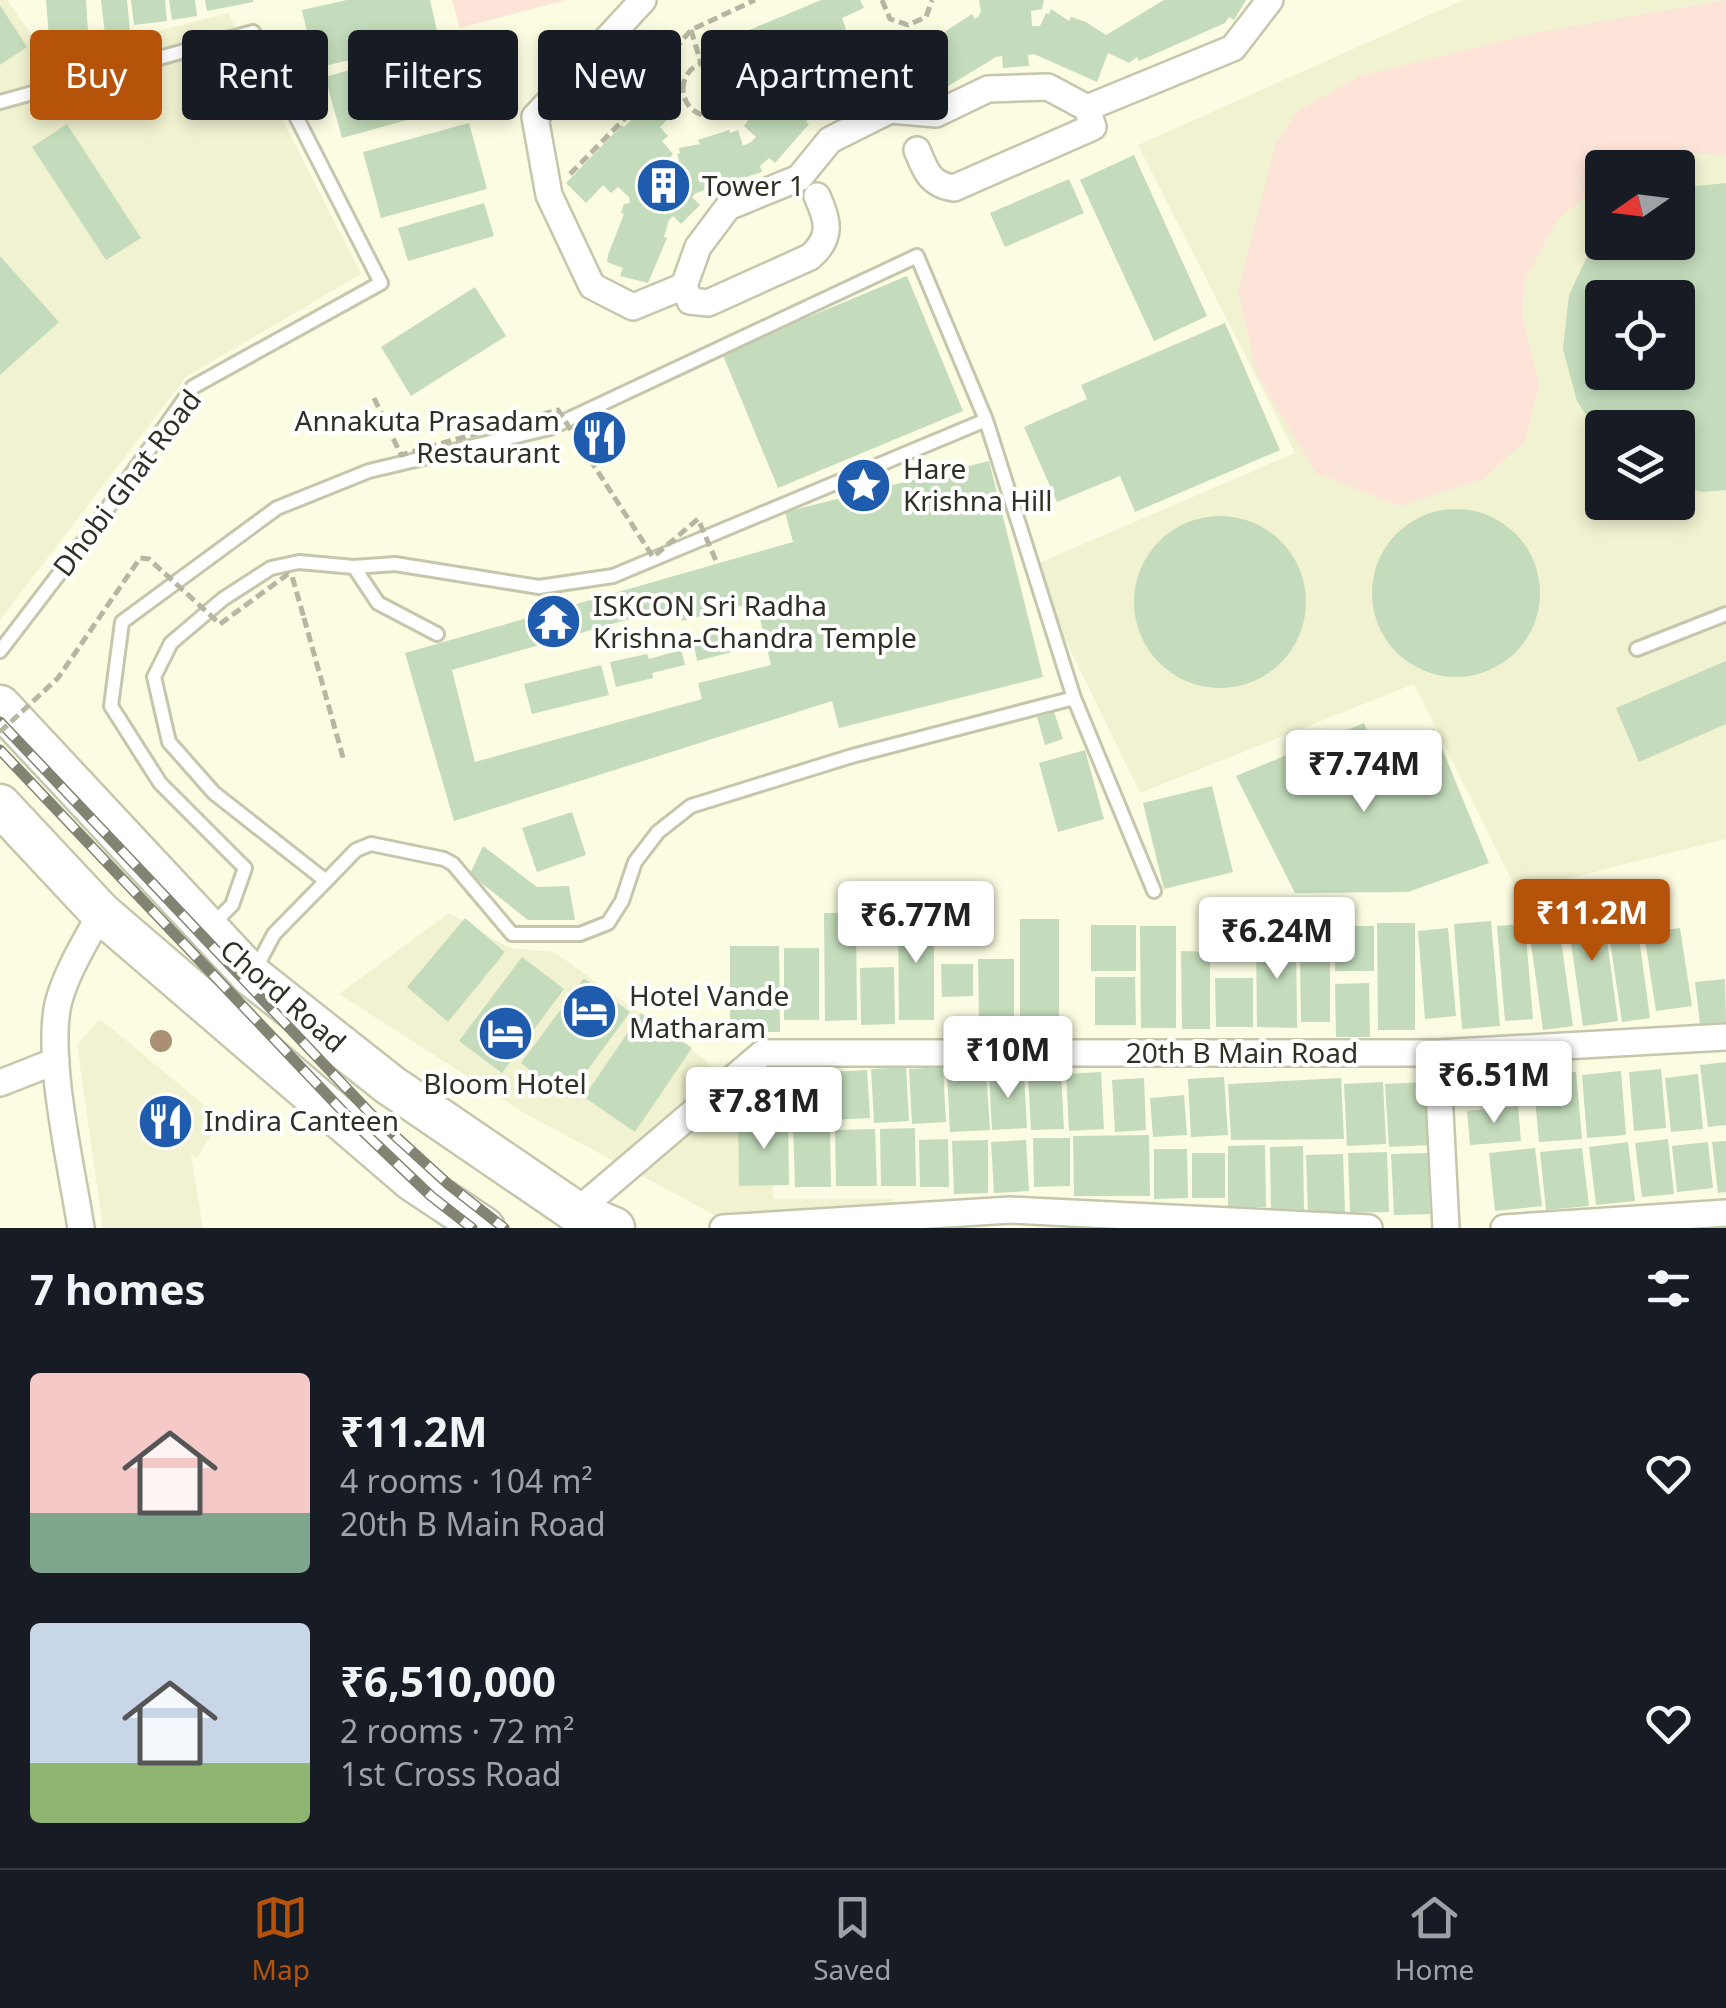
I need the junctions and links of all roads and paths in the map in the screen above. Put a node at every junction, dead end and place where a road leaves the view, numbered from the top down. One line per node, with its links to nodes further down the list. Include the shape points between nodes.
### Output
1 (643, 0): 16 (street, via 535,116)
2 (755, 0): 6 (path)
3 (882, 0): 4 (path, via 890,19 908,26 926,17)
4 (932, 0)
5 (1270, 0): 11 (street, via 1232,48)
6 (691, 30): 7 (path); 8 (path)
7 (681, 41)
8 (701, 63): 9 (path)
9 (683, 86): 12 (path)
10 (0, 102): 27 (lane, Dhobi Ghat Road, via 253,32 381,283 193,387)
11 (1087, 108): 15 (street, via 1093,128 954,188 928,176); 19 (street, via 1048,87 988,89 936,114 890,110 830,140 799,178 728,207 698,247)
12 (701, 113)
13 (568, 120): 16 (path)
14 (623, 120): 17 (path)
15 (917, 150)
16 (541, 152): 19 (street, via 549,195 592,286 634,308)
17 (564, 180)
18 (817, 196): 19 (street, via 828,230 810,256 708,303 690,301)
19 (684, 286)
20 (374, 398): 22 (path, bridge, via 401,455 558,410 653,558 698,519)
21 (986, 420): 23 (lane, via 613,576 539,588 395,564); 28 (lane); 36 (lane, via 917,256 550,428 369,471 277,508 122,622 110,706 160,783 245,868 232,904)
22 (717, 563)
23 (354, 567): 25 (lane, via 378,603); 33 (lane, via 299,562 270,568 170,642 154,677 169,742 214,793)
24 (1726, 614): 26 (lane)
25 (437, 634)
26 (1637, 648)
27 (0, 651)
28 (1074, 698): 33 (lane, via 691,806 658,832 636,862 608,923 580,934 512,934 454,864 371,844); 34 (lane)
29 (0, 706): 36 (main road, Chord Road)
30 (0, 732): 31 (path, bridge, via 58,678 140,558 220,624 292,576)
31 (344, 762)
32 (0, 805): 35 (main road, Chord Road)
33 (326, 881): 37 (lane, via 274,934)
34 (1154, 891)
35 (101, 913): 40 (street, via 58,1005); 45 (main road, Chord Road, via 412,1180)
36 (208, 928): 37 (main road, Chord Road)
37 (252, 976): 42 (main road, Chord Road, via 390,1085)
38 (1726, 1036): 39 (street, 20th B Main Road)
39 (1437, 1053): 42 (street, 20th B Main Road, via 764,1053); 49 (street)
40 (56, 1061): 41 (street); 44 (street)
41 (0, 1083)
42 (576, 1212): 46 (main road, Chord Road)
43 (1726, 1213): 50 (street)
44 (80, 1228)
45 (484, 1228)
46 (614, 1228)
47 (723, 1228): 48 (street, via 1010,1210)
48 (1369, 1228)
49 (1446, 1228)
50 (1504, 1228)

